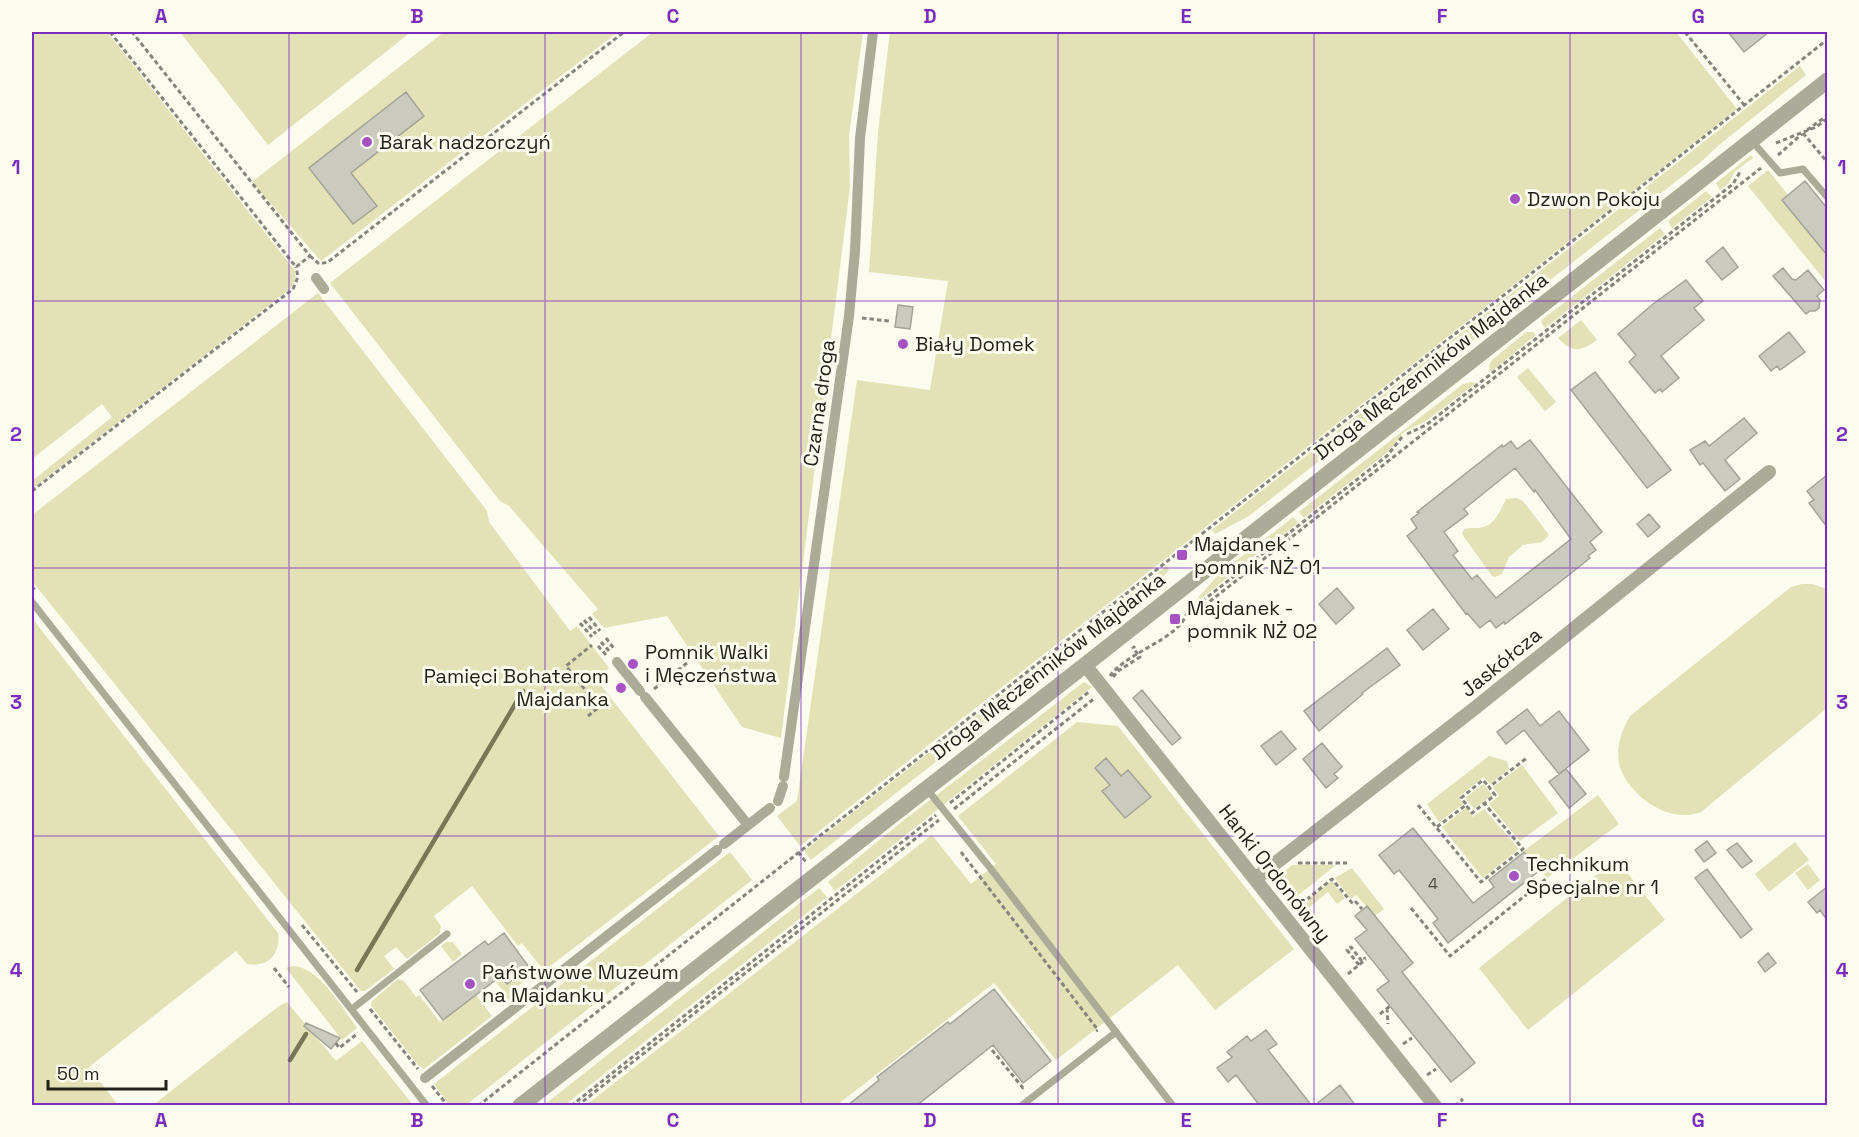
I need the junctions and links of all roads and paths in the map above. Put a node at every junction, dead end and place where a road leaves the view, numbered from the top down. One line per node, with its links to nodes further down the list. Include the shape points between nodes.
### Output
1 (110, 32): 17 (path)
2 (132, 32): 16 (path)
3 (624, 32): 16 (path, via 328,262 319,264)
4 (873, 32): 20 (street, Czarna droga, via 860,138)
5 (1685, 32): 8 (path)
6 (1827, 39): 8 (path)
7 (1827, 80): 11 (street, Droga Męczenników Majdanka)
8 (1745, 106): 50 (path)
9 (1827, 116): 10 (path)
10 (1803, 133): 12 (path, via 1778,142); 13 (path); 14 (path)
11 (1751, 140): 12 (lane); 36 (street, Droga Męczenników Majdanka)
12 (1763, 154): 13 (lane); 26 (path, via 1738,173 1733,184 1426,425 1401,438 1387,456)
13 (1769, 162): 15 (lane, via 1780,173 1803,169); 26 (path, via 1190,617)
14 (1827, 163)
15 (1827, 198)
16 (310, 256): 17 (path)
17 (296, 267): 23 (path, via 298,277 293,289)
18 (316, 278): 19 (street)
19 (324, 288)
20 (849, 316): 21 (path); 47 (street, Czarna droga, via 784,782 774,805)
21 (889, 321)
22 (1769, 472): 55 (street, Jaskółcza)
23 (32, 491)
24 (32, 602): 66 (lane)
25 (1184, 609): 26 (path)
26 (1187, 613): 33 (path, via 1154,645)
27 (589, 617): 30 (path)
28 (585, 620): 29 (path, via 594,636)
29 (580, 623)
30 (600, 631)
31 (1141, 641): 33 (path, via 1133,648)
32 (592, 645): 40 (path, via 566,666 599,707)
33 (1136, 653): 37 (path, via 1140,657); 38 (path, via 1116,668)
34 (617, 662): 39 (street)
35 (687, 663): 39 (path)
36 (1085, 665): 38 (street, Hanki Ordonówny); 43 (street, Droga Męczenników Majdanka)
37 (1118, 671)
38 (1099, 691): 55 (street, Hanki Ordonówny); 80 (path); 81 (path)
39 (642, 694): 47 (street)
40 (588, 716)
41 (1528, 757): 42 (path)
42 (1489, 787): 44 (path, via 1495,795); 46 (path, via 1484,780 1461,798)
43 (926, 788): 68 (lane); 79 (street, Droga Męczenników Majdanka)
44 (1484, 803): 46 (path, via 1472,813); 48 (path, via 1523,849 1481,882)
45 (1418, 805): 48 (path)
46 (1466, 805): 48 (path)
47 (748, 825): 73 (street)
48 (1437, 827)
49 (959, 849): 69 (path, via 1098,1030)
50 (798, 852): 51 (path); 78 (path)
51 (807, 863)
52 (1347, 863): 53 (path)
53 (1290, 864)
54 (1546, 878): 56 (path, via 1449,956)
55 (1255, 879): 84 (street, Hanki Ordonówny)
56 (1411, 908)
57 (1362, 909): 58 (path, via 1332,879)
58 (1292, 911)
59 (447, 934): 64 (lane)
60 (1359, 964): 60 (path, via 1366,959 1361,960 1351,947 1347,950); 62 (path)
61 (274, 968): 63 (path)
62 (1344, 977)
63 (289, 987)
64 (363, 1000): 66 (lane); 73 (path)
65 (1390, 1006): 67 (path)
66 (352, 1009): 76 (lane)
67 (1376, 1017)
68 (1116, 1032): 82 (lane); 83 (lane)
69 (1089, 1038)
70 (1412, 1038): 71 (path)
71 (1399, 1047)
72 (992, 1050): 74 (path, via 1023,1088)
73 (425, 1078): 77 (path)
74 (1033, 1081)
75 (1463, 1099): 85 (path)
76 (428, 1106)
77 (448, 1106)
78 (478, 1106)
79 (520, 1106)
80 (571, 1106)
81 (577, 1106)
82 (1021, 1106)
83 (1173, 1106)
84 (1435, 1106)
85 (1455, 1106)

